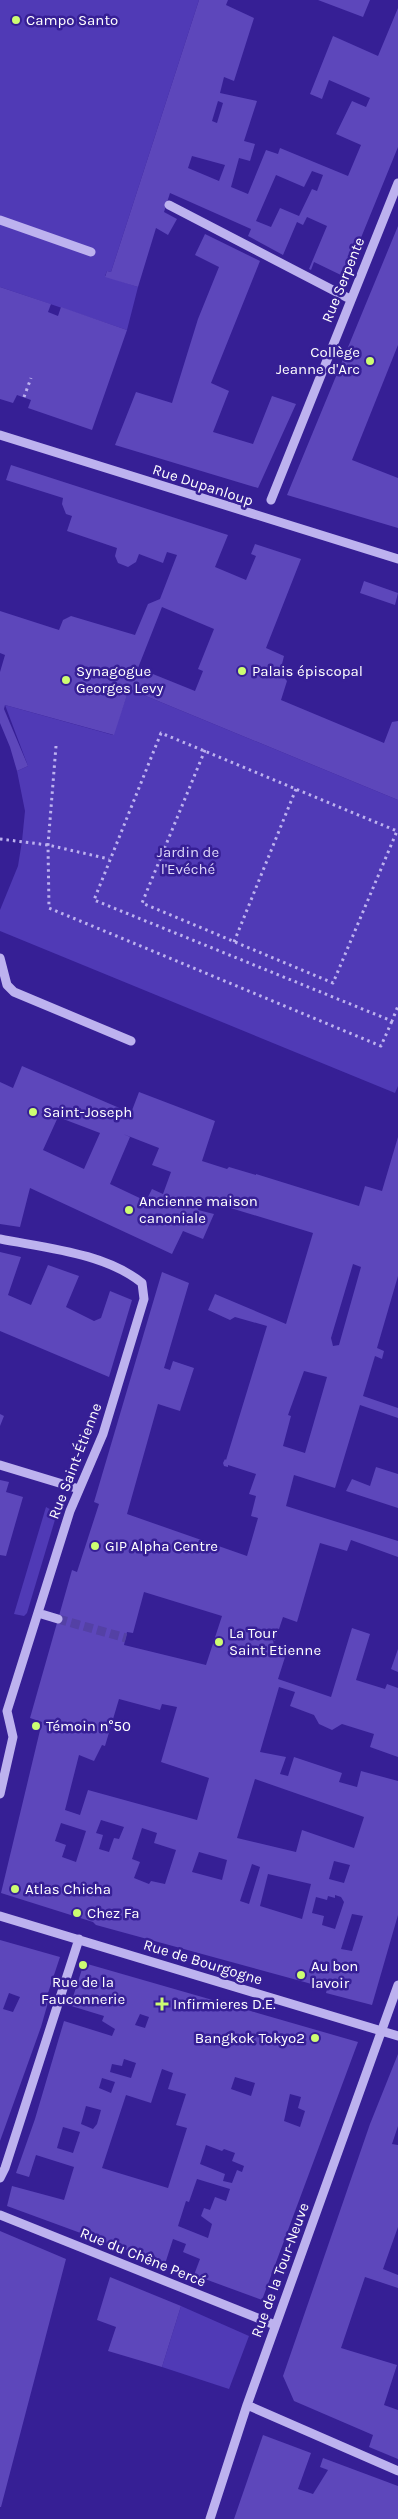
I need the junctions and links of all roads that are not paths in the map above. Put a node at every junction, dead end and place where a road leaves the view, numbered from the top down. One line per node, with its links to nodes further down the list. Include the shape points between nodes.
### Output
1 (398, 183): 5 (street, Rue Serpente)
2 (169, 205): 5 (street)
3 (0, 220): 4 (street)
4 (91, 252)
5 (350, 299): 7 (street, Rue Serpente)
6 (0, 435): 8 (street, Rue Dupanloup)
7 (271, 500)
8 (398, 559)
9 (0, 958): 10 (street, via 7,985 14,992)
10 (130, 1041)
11 (0, 1239): 13 (street, Rue Saint-Étienne, via 78,1255 129,1272 142,1283 144,1299 103,1434)
12 (0, 1465): 13 (street)
13 (79, 1489): 14 (street, Rue Saint-Étienne)
14 (38, 1614): 15 (street); 16 (street, Rue Saint-Étienne, via 7,1711 13,1737)
15 (58, 1619)
16 (0, 1794)
17 (0, 1916): 18 (street, Rue de Bourgogne)
18 (80, 1939): 20 (street, Rue de Bourgogne); 22 (street, via 6,2168)
19 (398, 1985): 20 (street, Rue de la Tour-Neuve)
20 (382, 2032): 21 (street, Rue de Bourgogne); 24 (street, Rue de la Tour-Neuve)
21 (398, 2036)
22 (0, 2178)
23 (0, 2215): 24 (street, Rue du Chêne Percé)
24 (275, 2325): 25 (street, Rue de la Tour-Neuve)
25 (246, 2405): 26 (street); 27 (street, Rue de la Tour-Neuve)
26 (398, 2471)
27 (210, 2519)

